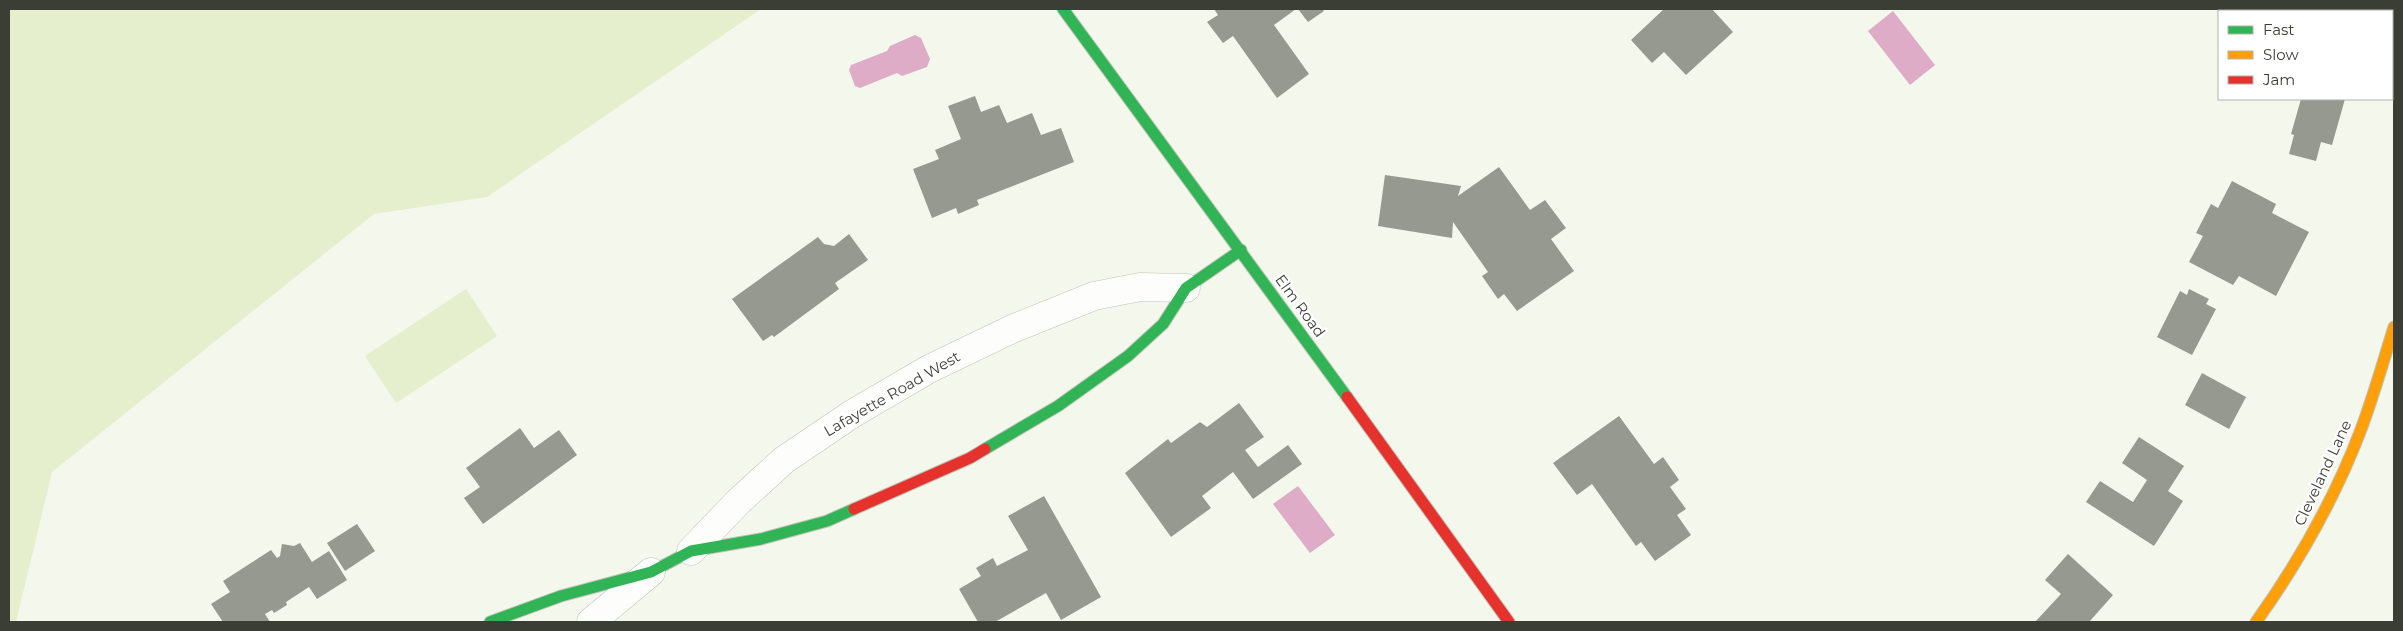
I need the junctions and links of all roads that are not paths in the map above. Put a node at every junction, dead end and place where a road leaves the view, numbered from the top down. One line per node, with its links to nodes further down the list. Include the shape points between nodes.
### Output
1 (1063, 9): 2 (street, Elm Road)
2 (1241, 250): 3 (street, Lafayette Road West); 9 (street, Elm Road)
3 (1186, 288): 5 (street, Lafayette Road West, via 1163,324 1128,356 1058,406 970,458 827,522); 5 (street, Lafayette Road West, via 1140,287 1094,296 1012,329 928,369 852,414 784,460)
4 (2394, 327): 10 (street, Cleveland Lane, via 2360,432 2324,511)
5 (691, 551): 6 (street, Lafayette Road West)
6 (650, 572): 7 (street, Lafayette Road West, via 561,596); 8 (street, Lafayette Road West)
7 (490, 622)
8 (591, 622)
9 (1510, 622)
10 (2256, 622)

